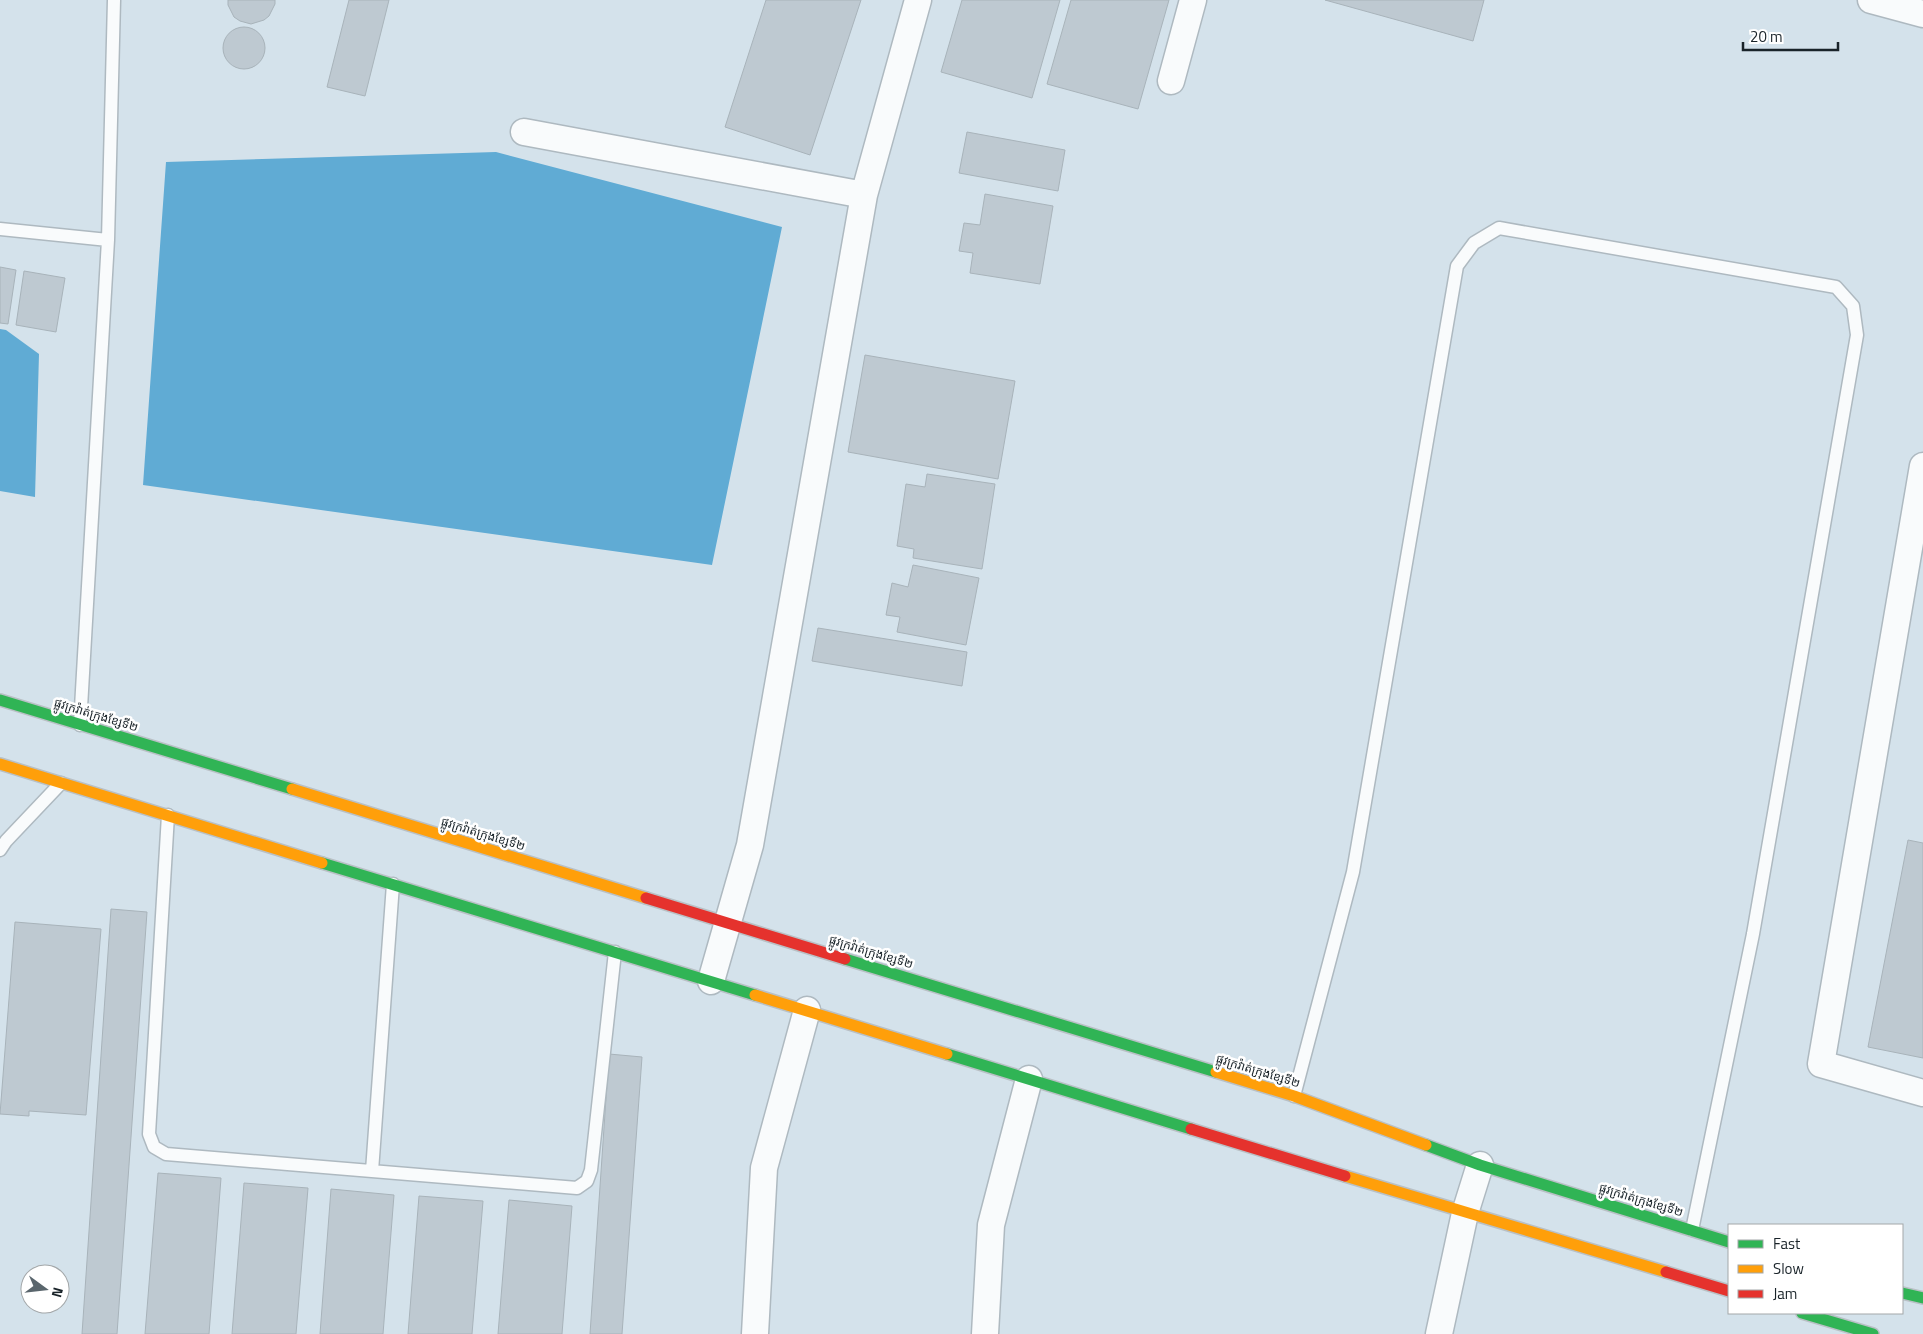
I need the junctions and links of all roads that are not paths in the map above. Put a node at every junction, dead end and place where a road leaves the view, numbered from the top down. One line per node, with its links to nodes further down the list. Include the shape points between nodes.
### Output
1 (114, 0): 10 (lane)
2 (918, 0): 8 (street)
3 (1193, 0): 6 (street)
4 (1871, 0): 5 (street)
5 (1923, 14)
6 (1171, 81)
7 (524, 132): 8 (street)
8 (864, 195): 19 (street, via 750,845)
9 (0, 229): 10 (lane)
10 (108, 240): 13 (lane)
11 (1923, 466): 24 (street, via 1822,1064)
12 (0, 700): 13 (main road, ផ្លូវក្រវ៉ាត់ក្រុងខ្សែទី២)
13 (80, 725): 19 (main road, ផ្លូវក្រវ៉ាត់ក្រុងខ្សែទី២)
14 (0, 764): 15 (main road)
15 (61, 783): 16 (main road); 17 (lane)
16 (168, 815): 18 (main road); 27 (lane, via 149,1134 154,1147 166,1154)
17 (0, 850)
18 (393, 884): 20 (main road); 27 (lane)
19 (728, 923): 21 (street); 25 (main road, ផ្លូវក្រវ៉ាត់ក្រុងខ្សែទី២)
20 (615, 952): 21 (main road); 27 (lane, via 591,1170 587,1181 576,1188)
21 (711, 980): 22 (main road)
22 (806, 1010): 23 (main road); 35 (street, via 764,1168)
23 (1029, 1079): 28 (main road); 36 (street, via 991,1225)
24 (1923, 1094)
25 (1294, 1096): 26 (main road, ផ្លូវក្រវ៉ាត់ក្រុងខ្សែទី២); 29 (lane, via 1353,872 1457,266 1474,243 1499,228 1836,287 1853,306 1857,335 1754,934)
26 (1480, 1166): 28 (street); 29 (main road, ផ្លូវក្រវ៉ាត់ក្រុងខ្សែទី២)
27 (372, 1171)
28 (1465, 1213): 31 (main road); 37 (street)
29 (1692, 1230): 30 (main road, ផ្លូវក្រវ៉ាត់ក្រុងខ្សែទី២)
30 (1728, 1242)
31 (1728, 1291)
32 (1903, 1293): 33 (main road)
33 (1923, 1298)
34 (1805, 1314): 38 (main road)
35 (755, 1334)
36 (985, 1334)
37 (1439, 1334)
38 (1873, 1334)

